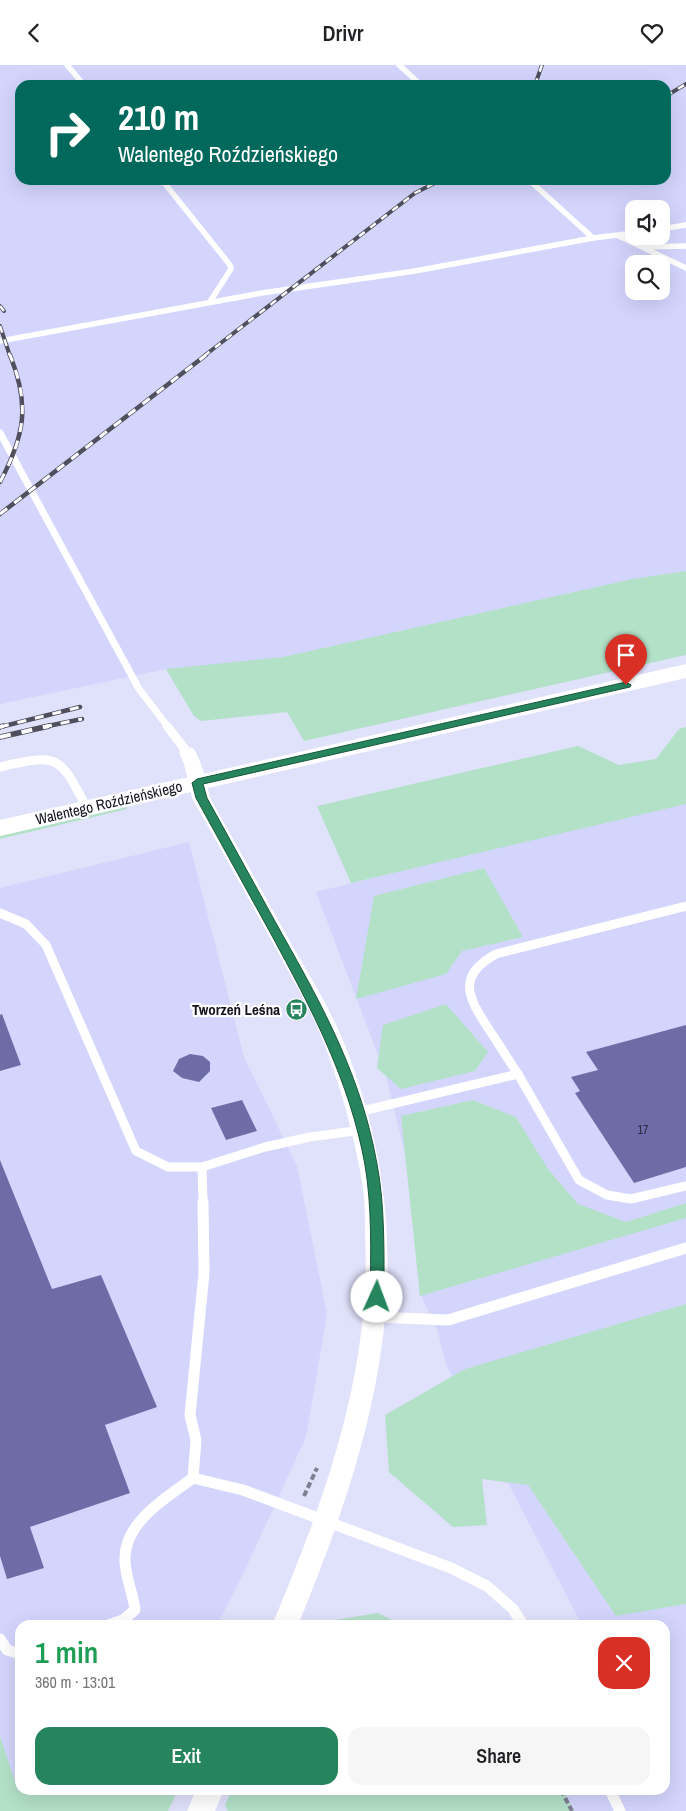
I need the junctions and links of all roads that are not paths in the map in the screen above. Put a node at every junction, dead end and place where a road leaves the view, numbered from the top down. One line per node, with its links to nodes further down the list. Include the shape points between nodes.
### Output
1 (67, 65): 3 (lane)
2 (398, 65): 4 (lane)
3 (80, 80)
4 (415, 80)
5 (166, 185): 15 (lane, via 230,265 231,269)
6 (534, 185): 11 (lane)
7 (686, 225): 8 (lane)
8 (670, 228)
9 (625, 235): 10 (lane)
10 (619, 236): 11 (lane); 13 (lane)
11 (593, 239): 15 (lane)
12 (686, 245): 13 (lane)
13 (642, 247): 14 (lane)
14 (686, 268)
15 (209, 303): 16 (lane)
16 (0, 341)
17 (0, 433): 19 (lane, via 139,689)
18 (686, 671): 21 (street, Walentego Roździeńskiego)
19 (186, 752): 21 (street, via 193,763)
20 (0, 767): 22 (lane, via 54,760 65,767)
21 (197, 783): 22 (street, Walentego Roździeńskiego); 27 (street, via 201,798 334,1042)
22 (87, 808): 23 (street, Walentego Roździeńskiego)
23 (0, 828)
24 (686, 906): 26 (lane, via 496,954 481,961 472,975 469,987 471,1001)
25 (0, 913): 28 (lane, via 20,919 36,931 46,945 136,1151 168,1167)
26 (518, 1074): 27 (lane); 29 (lane, via 579,1180 594,1191 620,1200 646,1198)
27 (361, 1121): 28 (lane); 31 (street, via 375,1201)
28 (202, 1167): 32 (lane, via 204,1273 190,1415 196,1440)
29 (686, 1186)
30 (686, 1248): 31 (lane, via 448,1320)
31 (376, 1317): 33 (street, via 356,1432)
32 (193, 1478): 33 (lane, via 243,1490); 34 (lane, via 136,1526 125,1554 135,1610)
33 (326, 1523): 35 (street); 36 (lane, via 403,1549 487,1586 513,1609)
34 (123, 1620)
35 (286, 1620)
36 (520, 1620)
37 (0, 1639): 38 (lane, via 2,1646)
38 (15, 1653)
39 (208, 1795): 41 (street)
40 (612, 1795): 42 (lane)
41 (201, 1811)
42 (620, 1811)

